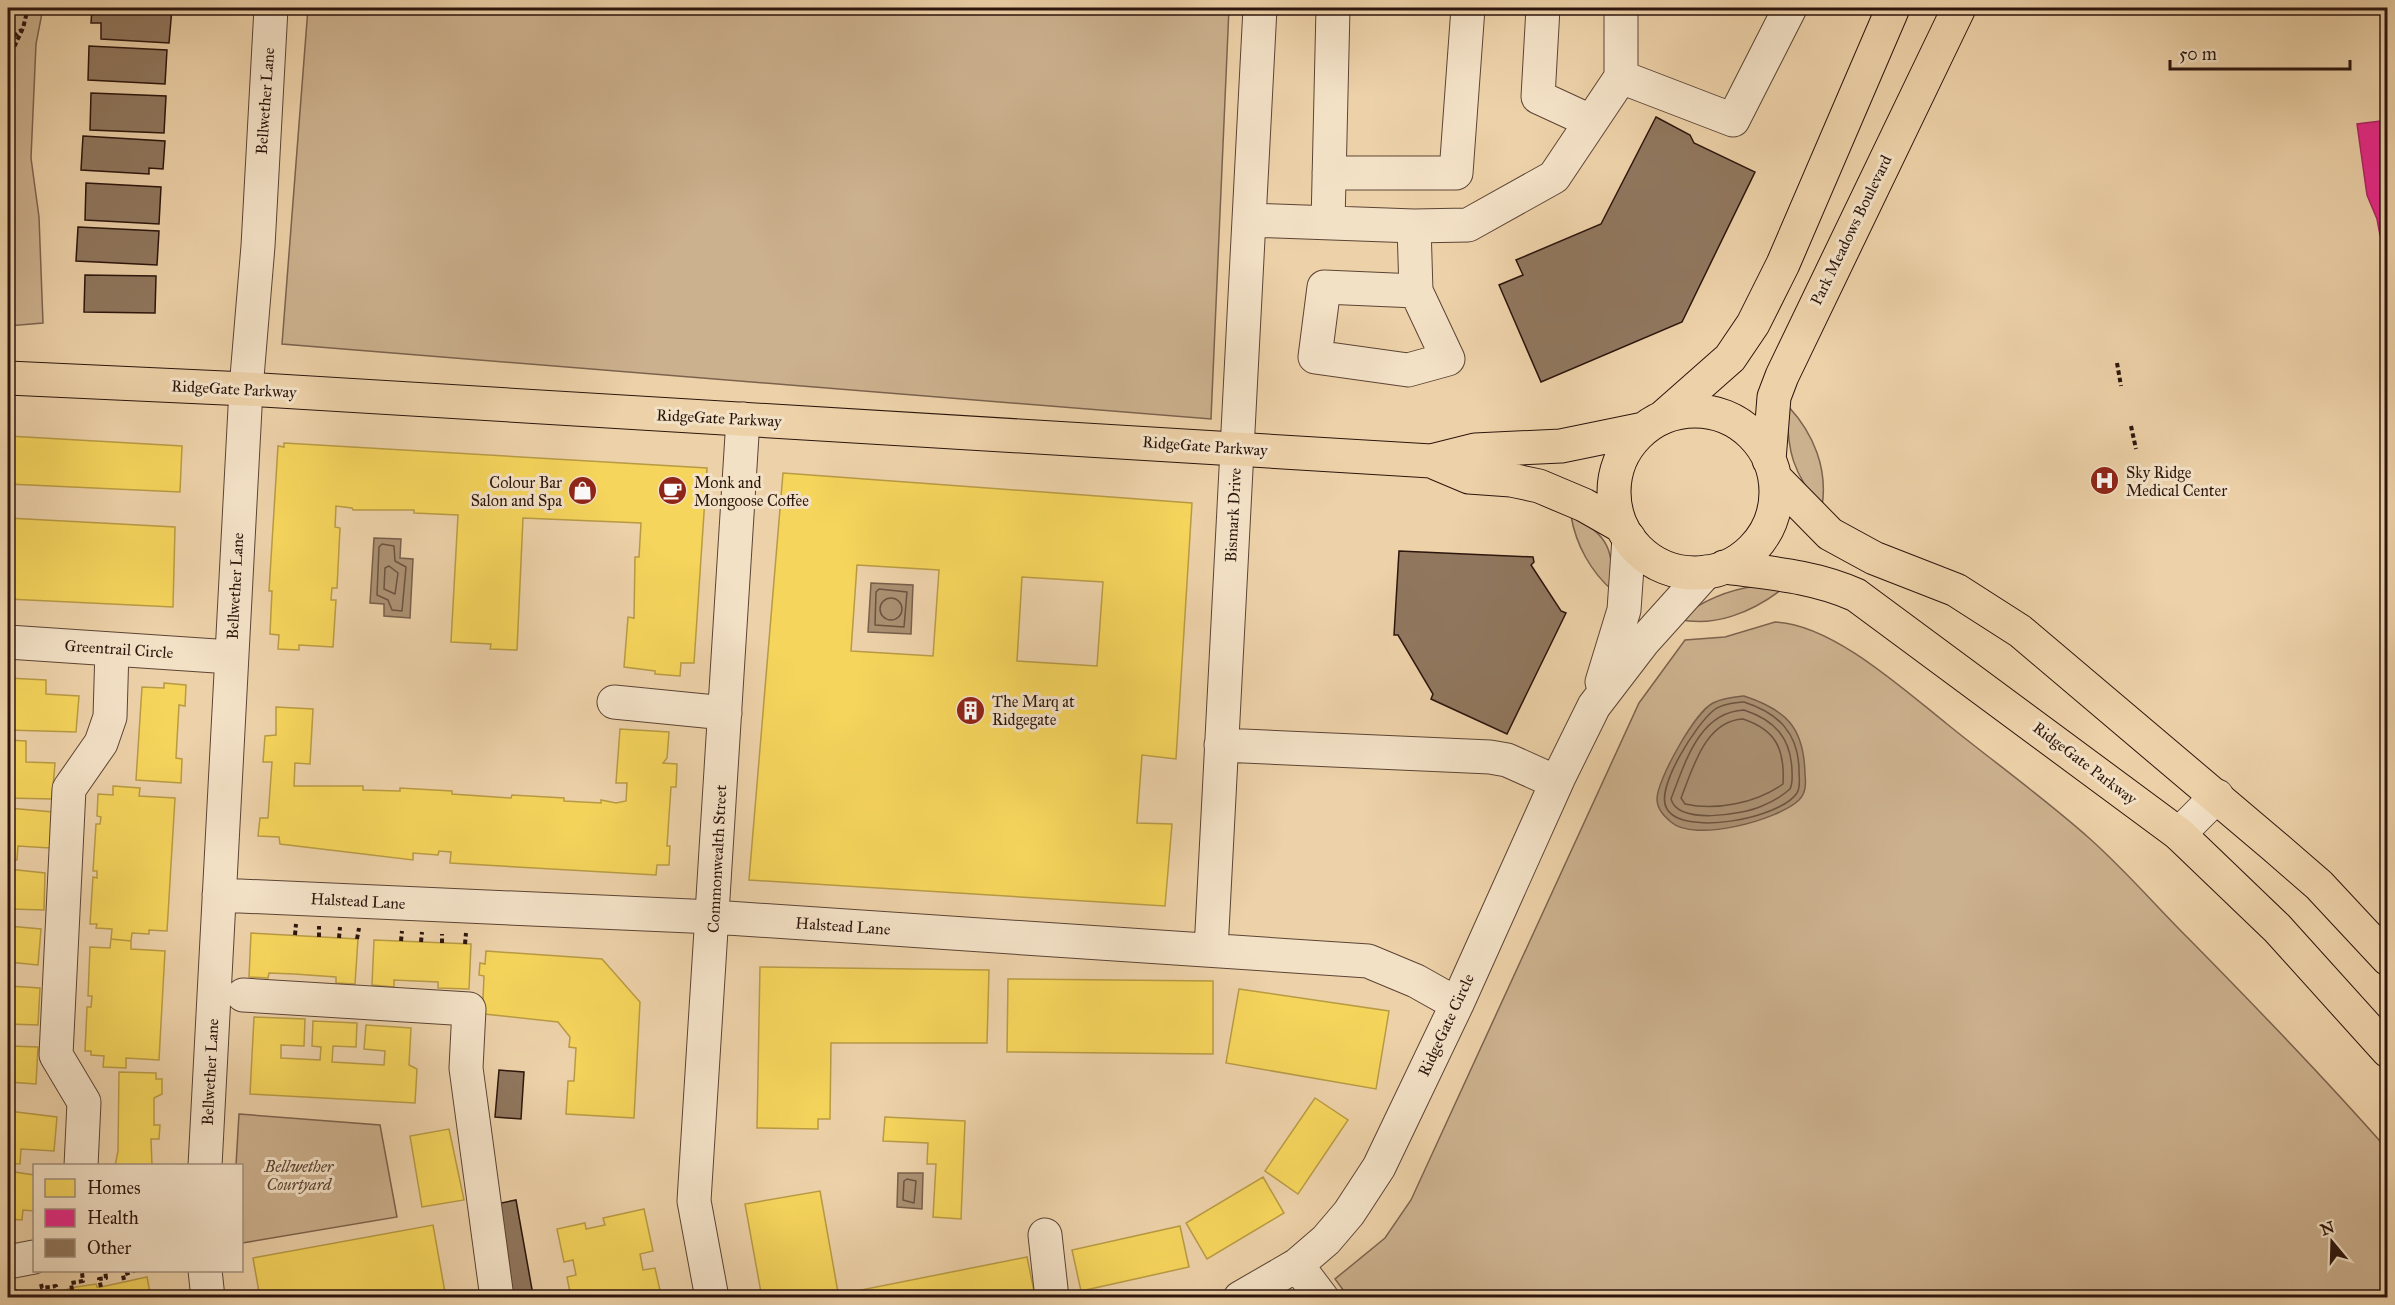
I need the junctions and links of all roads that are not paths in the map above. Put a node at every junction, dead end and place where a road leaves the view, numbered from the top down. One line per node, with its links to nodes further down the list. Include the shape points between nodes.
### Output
1 (271, 8): 18 (street, Bellwether Lane)
2 (1260, 8): 13 (street, Bismark Drive)
3 (1333, 8): 12 (street)
4 (1468, 8): 12 (street, via 1455,173)
5 (1543, 8): 11 (street, via 1538,97)
6 (1621, 8): 10 (street)
7 (1790, 8): 10 (street, via 1733,120)
8 (1893, 8): 20 (main road, via 1783,264 1753,324 1730,358)
9 (1959, 8): 23 (main road, Park Meadows Boulevard, via 1782,376 1774,397)
10 (1621, 77): 11 (street)
11 (1590, 121): 15 (street, via 1554,177 1468,225)
12 (1329, 173): 14 (street)
13 (1249, 219): 14 (street); 21 (street, Bismark Drive)
14 (1328, 223): 15 (street)
15 (1414, 226): 16 (street)
16 (1416, 291)
17 (8, 378): 18 (main road, RidgeGate Parkway)
18 (246, 389): 19 (main road, RidgeGate Parkway); 28 (street, Bellwether Lane)
19 (743, 419): 21 (main road, RidgeGate Parkway); 31 (street, Commonwealth Street)
20 (1652, 424): 22 (main road, RidgeGate Parkway, via 1561,446 1475,450); 23 (main road, RidgeGate Parkway, via 1696,411 1714,414 1747,430 1760,444); 24 (main road, RidgeGate Parkway, via 1630,443 1615,478 1614,497)
21 (1237, 448): 22 (main road, RidgeGate Parkway); 32 (street, Bismark Drive)
22 (1431, 461): 24 (main road, RidgeGate Parkway, via 1469,477 1539,486 1575,501)
23 (1772, 469): 25 (main road, via 1773,514 1766,531 1741,559); 34 (main road, RidgeGate Parkway, via 1830,534 1874,558 1956,590 2020,631)
24 (1625, 532): 25 (main road, RidgeGate Parkway, via 1651,561 1669,569); 30 (street, RidgeGate Circle, via 1624,610)
25 (1715, 570): 30 (street, RidgeGate Circle, via 1642,642); 35 (main road, RidgeGate Parkway, via 1814,579 1856,595)
26 (8, 642): 27 (street, Greentrail Circle)
27 (112, 649): 28 (street, Greentrail Circle); 43 (street, via 110,717 100,743 69,789 56,1056 84,1102)
28 (231, 657): 36 (street, Bellwether Lane)
29 (614, 702): 31 (street)
30 (1594, 706): 33 (street, RidgeGate Circle)
31 (725, 713): 37 (street, Commonwealth Street)
32 (1221, 745): 33 (street, via 1490,757 1507,760); 38 (street, Bismark Drive)
33 (1556, 782): 41 (street, RidgeGate Circle)
34 (2217, 796): 35 (street); 39 (main road, RidgeGate Parkway, via 2319,885)
35 (2179, 834): 42 (main road, RidgeGate Parkway, via 2277,928)
36 (219, 895): 37 (street, Halstead Lane); 44 (street, Bellwether Lane)
37 (713, 917): 38 (street, Halstead Lane); 52 (street, Commonwealth Street, via 694,1201)
38 (1211, 950): 41 (street, Halstead Lane, via 1368,961)
39 (2388, 959)
40 (243, 995): 51 (street, via 469,1009 466,1068)
41 (1457, 1004): 46 (street, RidgeGate Circle, via 1379,1167 1349,1213)
42 (2388, 1051)
43 (81, 1164)
44 (205, 1164)
45 (1045, 1235): 53 (street)
46 (1297, 1265): 54 (street, RidgeGate Circle); 55 (street)
47 (33, 1270): 49 (street)
48 (205, 1272): 50 (street)
49 (11, 1274)
50 (208, 1298)
51 (497, 1298)
52 (712, 1298)
53 (1052, 1298)
54 (1240, 1298)
55 (1322, 1298)

